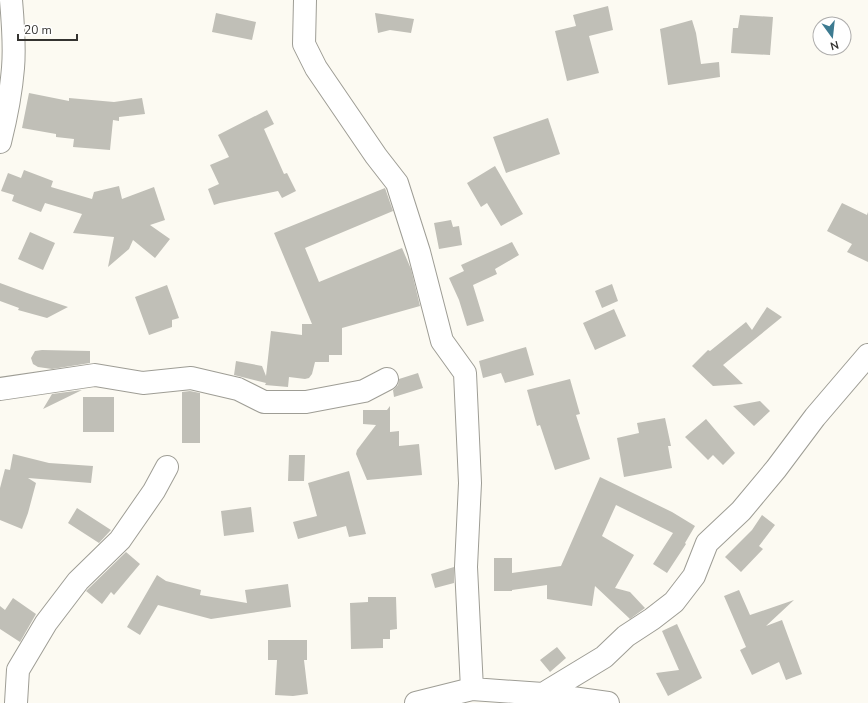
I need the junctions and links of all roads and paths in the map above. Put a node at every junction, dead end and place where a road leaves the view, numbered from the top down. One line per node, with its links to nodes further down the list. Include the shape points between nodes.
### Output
1 (11, 0): 3 (street)
2 (305, 0): 9 (street, via 304,44 316,68 397,183 420,252 442,341 465,373 470,483 466,567)
3 (7, 32): 4 (street, via 13,69)
4 (0, 142)
5 (868, 355): 10 (street, via 741,511 706,543 694,576 674,602 626,636 604,656)
6 (387, 379): 7 (street, via 364,391 306,402 264,402 238,389 191,378 143,382 95,375)
7 (0, 389)
8 (167, 467): 11 (street, via 154,491 120,540 78,581 46,623 18,670)
9 (472, 689): 10 (street); 12 (street)
10 (543, 694): 13 (street)
11 (16, 703)
12 (416, 703)
13 (608, 703)

